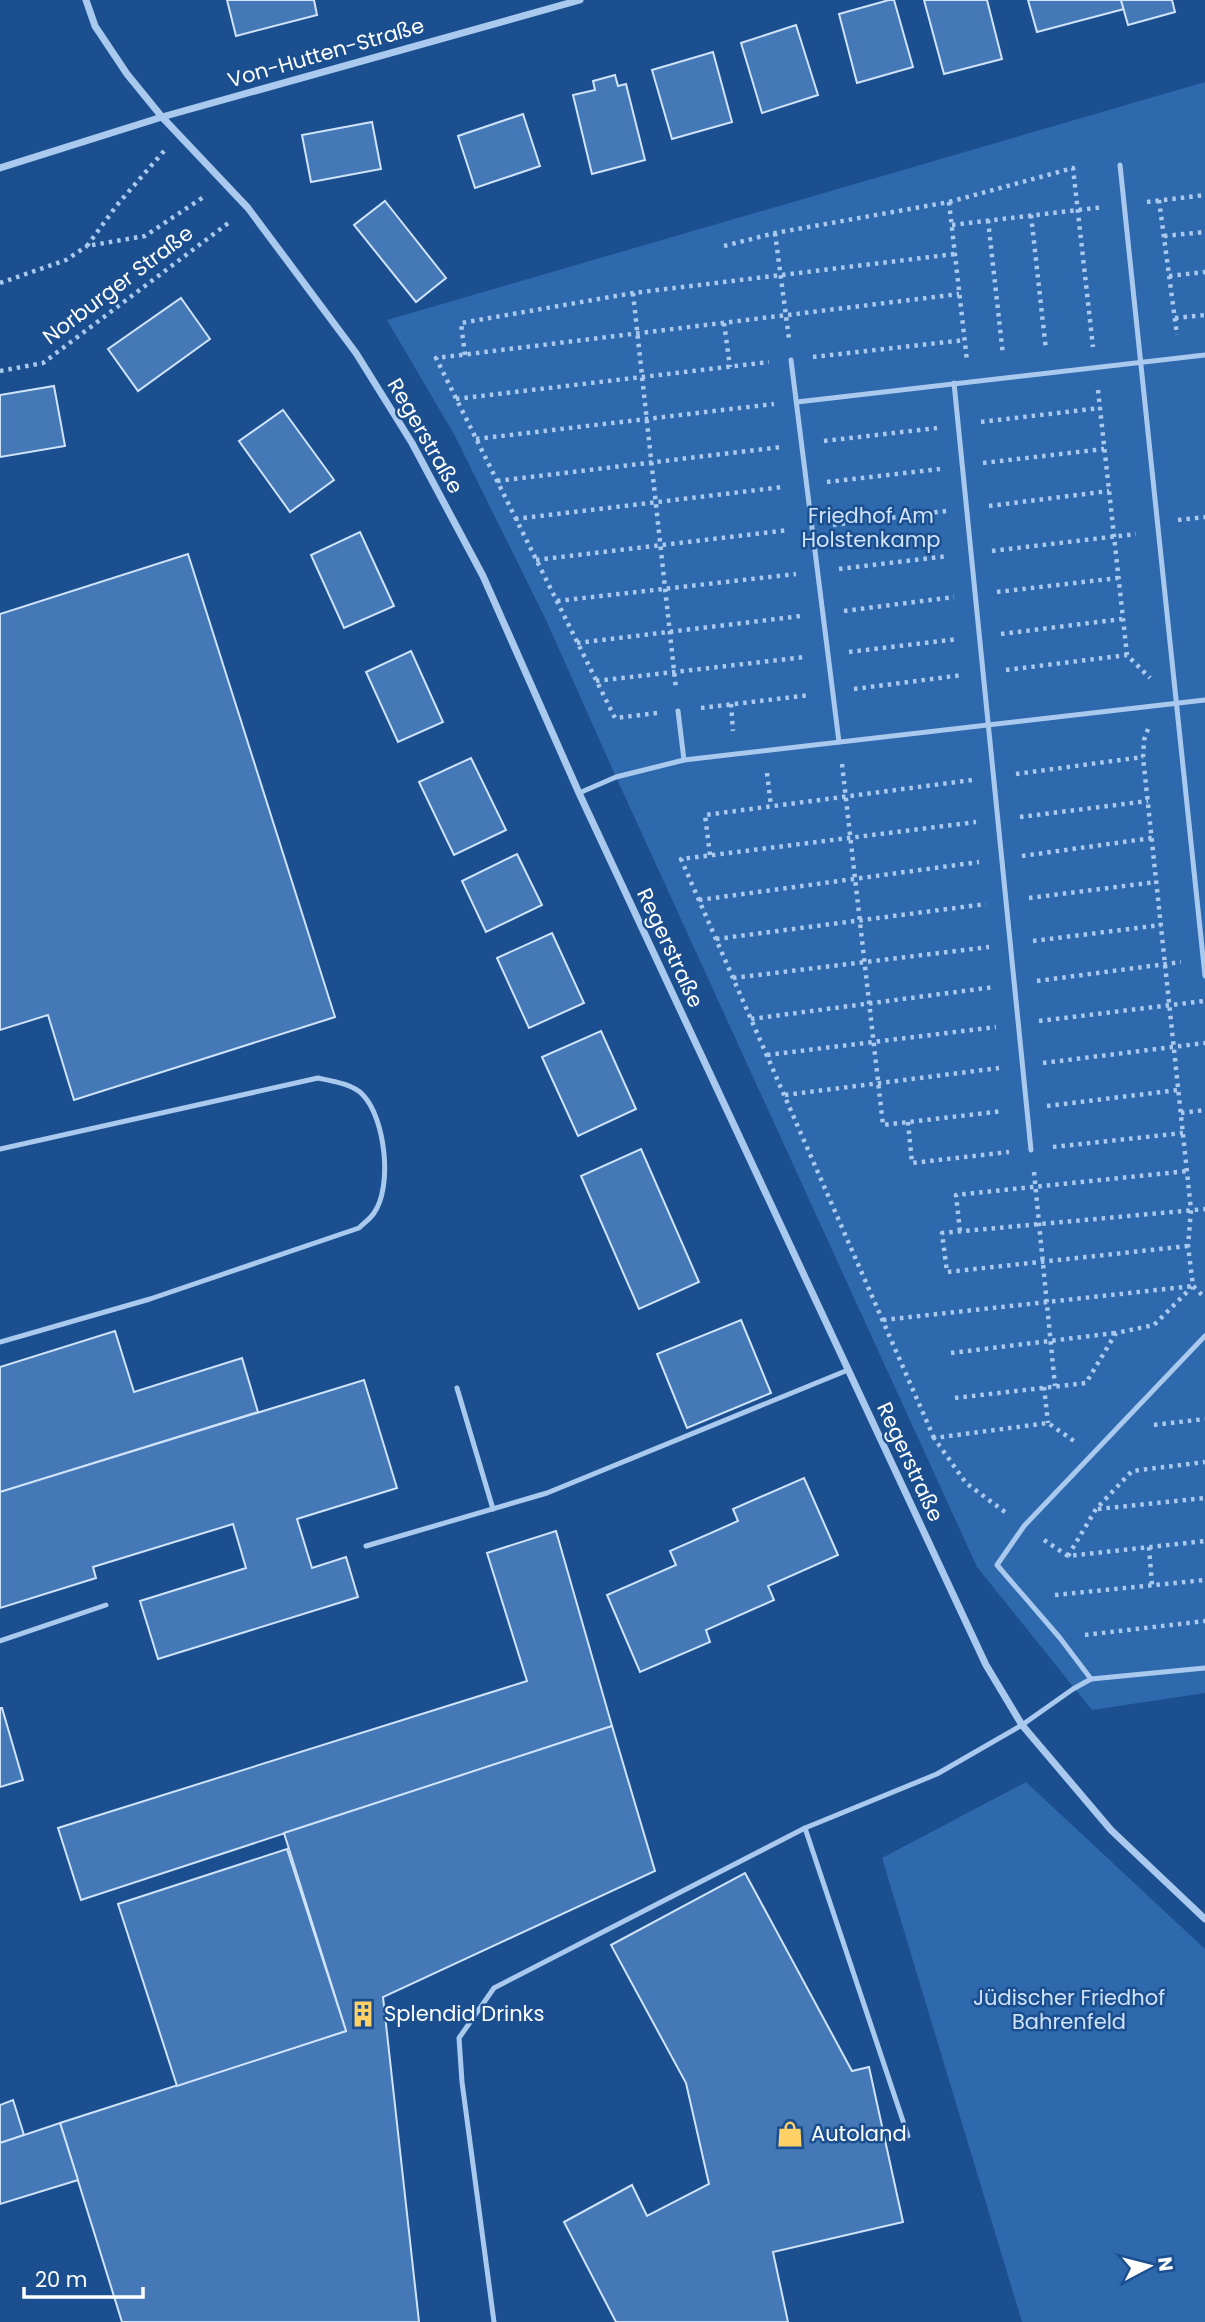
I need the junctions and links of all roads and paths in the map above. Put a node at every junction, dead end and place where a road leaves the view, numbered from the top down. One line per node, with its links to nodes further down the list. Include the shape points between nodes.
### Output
1 (86, 0): 3 (street, Regerstraße, via 95,26)
2 (580, 0): 3 (street, Von-Hutten-Straße)
3 (162, 117): 4 (street, Regerstraße); 6 (street)
4 (178, 134): 7 (street, Regerstraße); 19 (path)
5 (1120, 165): 10 (lane)
6 (0, 168)
7 (224, 183): 11 (street, Regerstraße); 19 (path, via 145,236)
8 (1205, 195): 18 (path, via 1159,201)
9 (950, 202): 12 (path, via 1073,167); 15 (path); 17 (path)
10 (1124, 204): 12 (path); 38 (lane)
11 (248, 208): 41 (path, Norburger Straße, via 43,363); 74 (street, Regerstraße, via 356,353 412,443 483,576)
12 (1078, 210): 13 (path); 39 (path)
13 (1031, 215): 14 (path); 42 (path)
14 (988, 220): 15 (path); 44 (path)
15 (952, 225): 21 (path)
16 (1205, 232): 18 (path)
17 (775, 233): 20 (path); 23 (path)
18 (1164, 236): 24 (path)
19 (87, 246): 25 (path, via 66,260)
20 (724, 246)
21 (955, 254): 23 (path); 27 (path)
22 (1205, 272): 24 (path)
23 (780, 275): 26 (path); 28 (path)
24 (1169, 276): 30 (path)
25 (0, 283)
26 (633, 293): 32 (path); 34 (path, via 461,323)
27 (959, 294): 28 (path); 33 (path)
28 (785, 315): 31 (path); 37 (path)
29 (1205, 315): 30 (path)
30 (1174, 318): 36 (path)
31 (724, 323): 32 (path); 40 (path)
32 (637, 333): 34 (path); 43 (path)
33 (965, 340): 37 (path); 45 (path)
34 (465, 355): 47 (path, via 436,359)
35 (1205, 355): 36 (lane)
36 (1180, 358): 38 (lane)
37 (792, 360): 40 (path); 48 (lane)
38 (1141, 361): 39 (lane); 53 (lane)
39 (1095, 366): 42 (lane); 54 (path)
40 (730, 367): 43 (path)
41 (0, 371)
42 (1049, 372): 44 (lane)
43 (642, 377): 47 (path); 49 (path)
44 (1006, 377): 45 (lane)
45 (970, 381): 46 (lane)
46 (954, 383): 48 (lane); 55 (lane)
47 (456, 399): 50 (path)
48 (797, 402): 49 (path); 56 (lane)
49 (647, 419): 50 (path); 57 (path)
50 (476, 439): 58 (path)
51 (1205, 517): 52 (path)
52 (1190, 518)
53 (1158, 531): 54 (path); 67 (lane)
54 (1113, 536): 55 (path); 59 (path)
55 (971, 553): 56 (path); 60 (lane)
56 (818, 571): 57 (path); 61 (lane)
57 (666, 589): 58 (path); 62 (path)
58 (557, 601): 64 (path)
59 (1122, 620): 60 (path); 63 (path, via 1127,655)
60 (979, 636): 61 (path); 63 (lane)
61 (828, 654): 62 (path); 65 (lane)
62 (674, 672): 64 (path); 68 (path)
63 (983, 673): 65 (path); 69 (lane)
64 (596, 681): 68 (path, via 615,719)
65 (833, 692): 68 (path); 70 (lane)
66 (1205, 700): 67 (lane)
67 (1176, 703): 69 (lane); 91 (lane)
68 (678, 711): 72 (lane)
69 (988, 725): 70 (lane); 73 (lane)
70 (839, 742): 71 (lane); 75 (path)
71 (764, 750): 72 (lane); 77 (path)
72 (684, 760): 74 (lane, via 615,777)
73 (993, 777): 75 (path); 76 (path, via 1143,757); 78 (lane)
74 (579, 793): 131 (street, Regerstraße)
75 (846, 797): 77 (path); 79 (path)
76 (1148, 801): 78 (path); 80 (path)
77 (771, 806): 81 (path, via 705,815)
78 (998, 820): 79 (path); 82 (lane)
79 (850, 838): 81 (path); 83 (path)
80 (1152, 838): 82 (path); 84 (path)
81 (710, 855): 85 (path, via 681,859)
82 (1002, 858): 83 (path); 86 (lane)
83 (855, 879): 85 (path); 87 (path)
84 (1156, 882): 86 (path); 88 (path)
85 (699, 900): 89 (path)
86 (1006, 901): 87 (path); 90 (lane)
87 (860, 920): 89 (path); 92 (path)
88 (1161, 925): 90 (path); 93 (path)
89 (716, 939): 95 (path)
90 (1011, 944): 92 (path); 96 (lane)
91 (1203, 959): 93 (path); 94 (lane)
92 (864, 962): 95 (path); 98 (path)
93 (1165, 964): 96 (path); 99 (path)
94 (1205, 976)
95 (733, 978): 100 (path)
96 (1015, 984): 98 (path); 101 (lane)
97 (1205, 1001): 99 (path)
98 (869, 1003): 100 (path); 102 (path)
99 (1170, 1005): 101 (path); 104 (path)
100 (751, 1018): 105 (path)
101 (1018, 1024): 102 (path); 106 (lane)
102 (873, 1042): 105 (path); 107 (path)
103 (1205, 1043): 104 (path)
104 (1174, 1046): 106 (path); 110 (path)
105 (767, 1055): 108 (path)
106 (1023, 1065): 107 (path); 113 (lane)
107 (878, 1084): 108 (path); 111 (path)
108 (785, 1096): 125 (path)
109 (1205, 1110): 110 (path)
110 (1181, 1113): 114 (path)
111 (883, 1125)
112 (0, 1149): 129 (lane, via 318,1078 363,1094 386,1155 386,1178 375,1212 359,1228 150,1299)
113 (1031, 1150): 115 (path)
114 (1187, 1171): 115 (path); 117 (path)
115 (1035, 1187): 118 (path); 119 (path, via 956,1195)
116 (1205, 1209): 117 (path)
117 (1191, 1210): 118 (path); 120 (path)
118 (1039, 1224): 119 (path); 121 (path)
119 (960, 1231): 121 (path, via 943,1233 947,1272)
120 (1188, 1246): 121 (path); 122 (path)
121 (1043, 1264): 124 (path)
122 (1193, 1286): 123 (path); 124 (path); 126 (path, via 1154,1325)
123 (1205, 1298)
124 (1045, 1303): 125 (path); 128 (path)
125 (883, 1320): 139 (path)
126 (1116, 1333): 128 (path); 132 (path, via 1086,1383)
127 (1205, 1336): 138 (lane)
128 (1051, 1341): 130 (path); 132 (path)
129 (0, 1342)
130 (951, 1353)
131 (848, 1370): 143 (lane, via 547,1493); 159 (street, Regerstraße, via 986,1665)
132 (1055, 1386): 133 (path)
133 (1044, 1387): 135 (path); 137 (path)
134 (457, 1388): 143 (lane)
135 (955, 1398)
136 (1205, 1419): 138 (path)
137 (1048, 1423): 139 (path); 140 (path)
138 (1115, 1430): 140 (lane)
139 (934, 1438): 145 (path, via 966,1483)
140 (1092, 1453): 145 (lane)
141 (1205, 1462): 144 (path, via 1132,1471)
142 (1205, 1498): 144 (path)
143 (494, 1509): 147 (lane)
144 (1096, 1509): 149 (path)
145 (1024, 1526): 149 (path); 152 (lane, via 997,1565)
146 (1205, 1541): 148 (path)
147 (366, 1546)
148 (1149, 1547): 149 (path); 151 (path)
149 (1068, 1556)
150 (1205, 1580): 151 (path)
151 (1152, 1585): 152 (path)
152 (1026, 1598): 155 (lane)
153 (106, 1605): 156 (lane)
154 (1205, 1621): 155 (path)
155 (1060, 1638): 158 (lane)
156 (0, 1641)
157 (1205, 1668): 158 (lane)
158 (1091, 1679): 159 (lane)
159 (1022, 1725): 160 (lane, via 937,1774); 161 (street, Regerstraße, via 1111,1830)
160 (805, 1828): 162 (lane); 163 (lane, via 494,1988 459,2038)
161 (1205, 1919)
162 (908, 2136)
163 (494, 2322)

